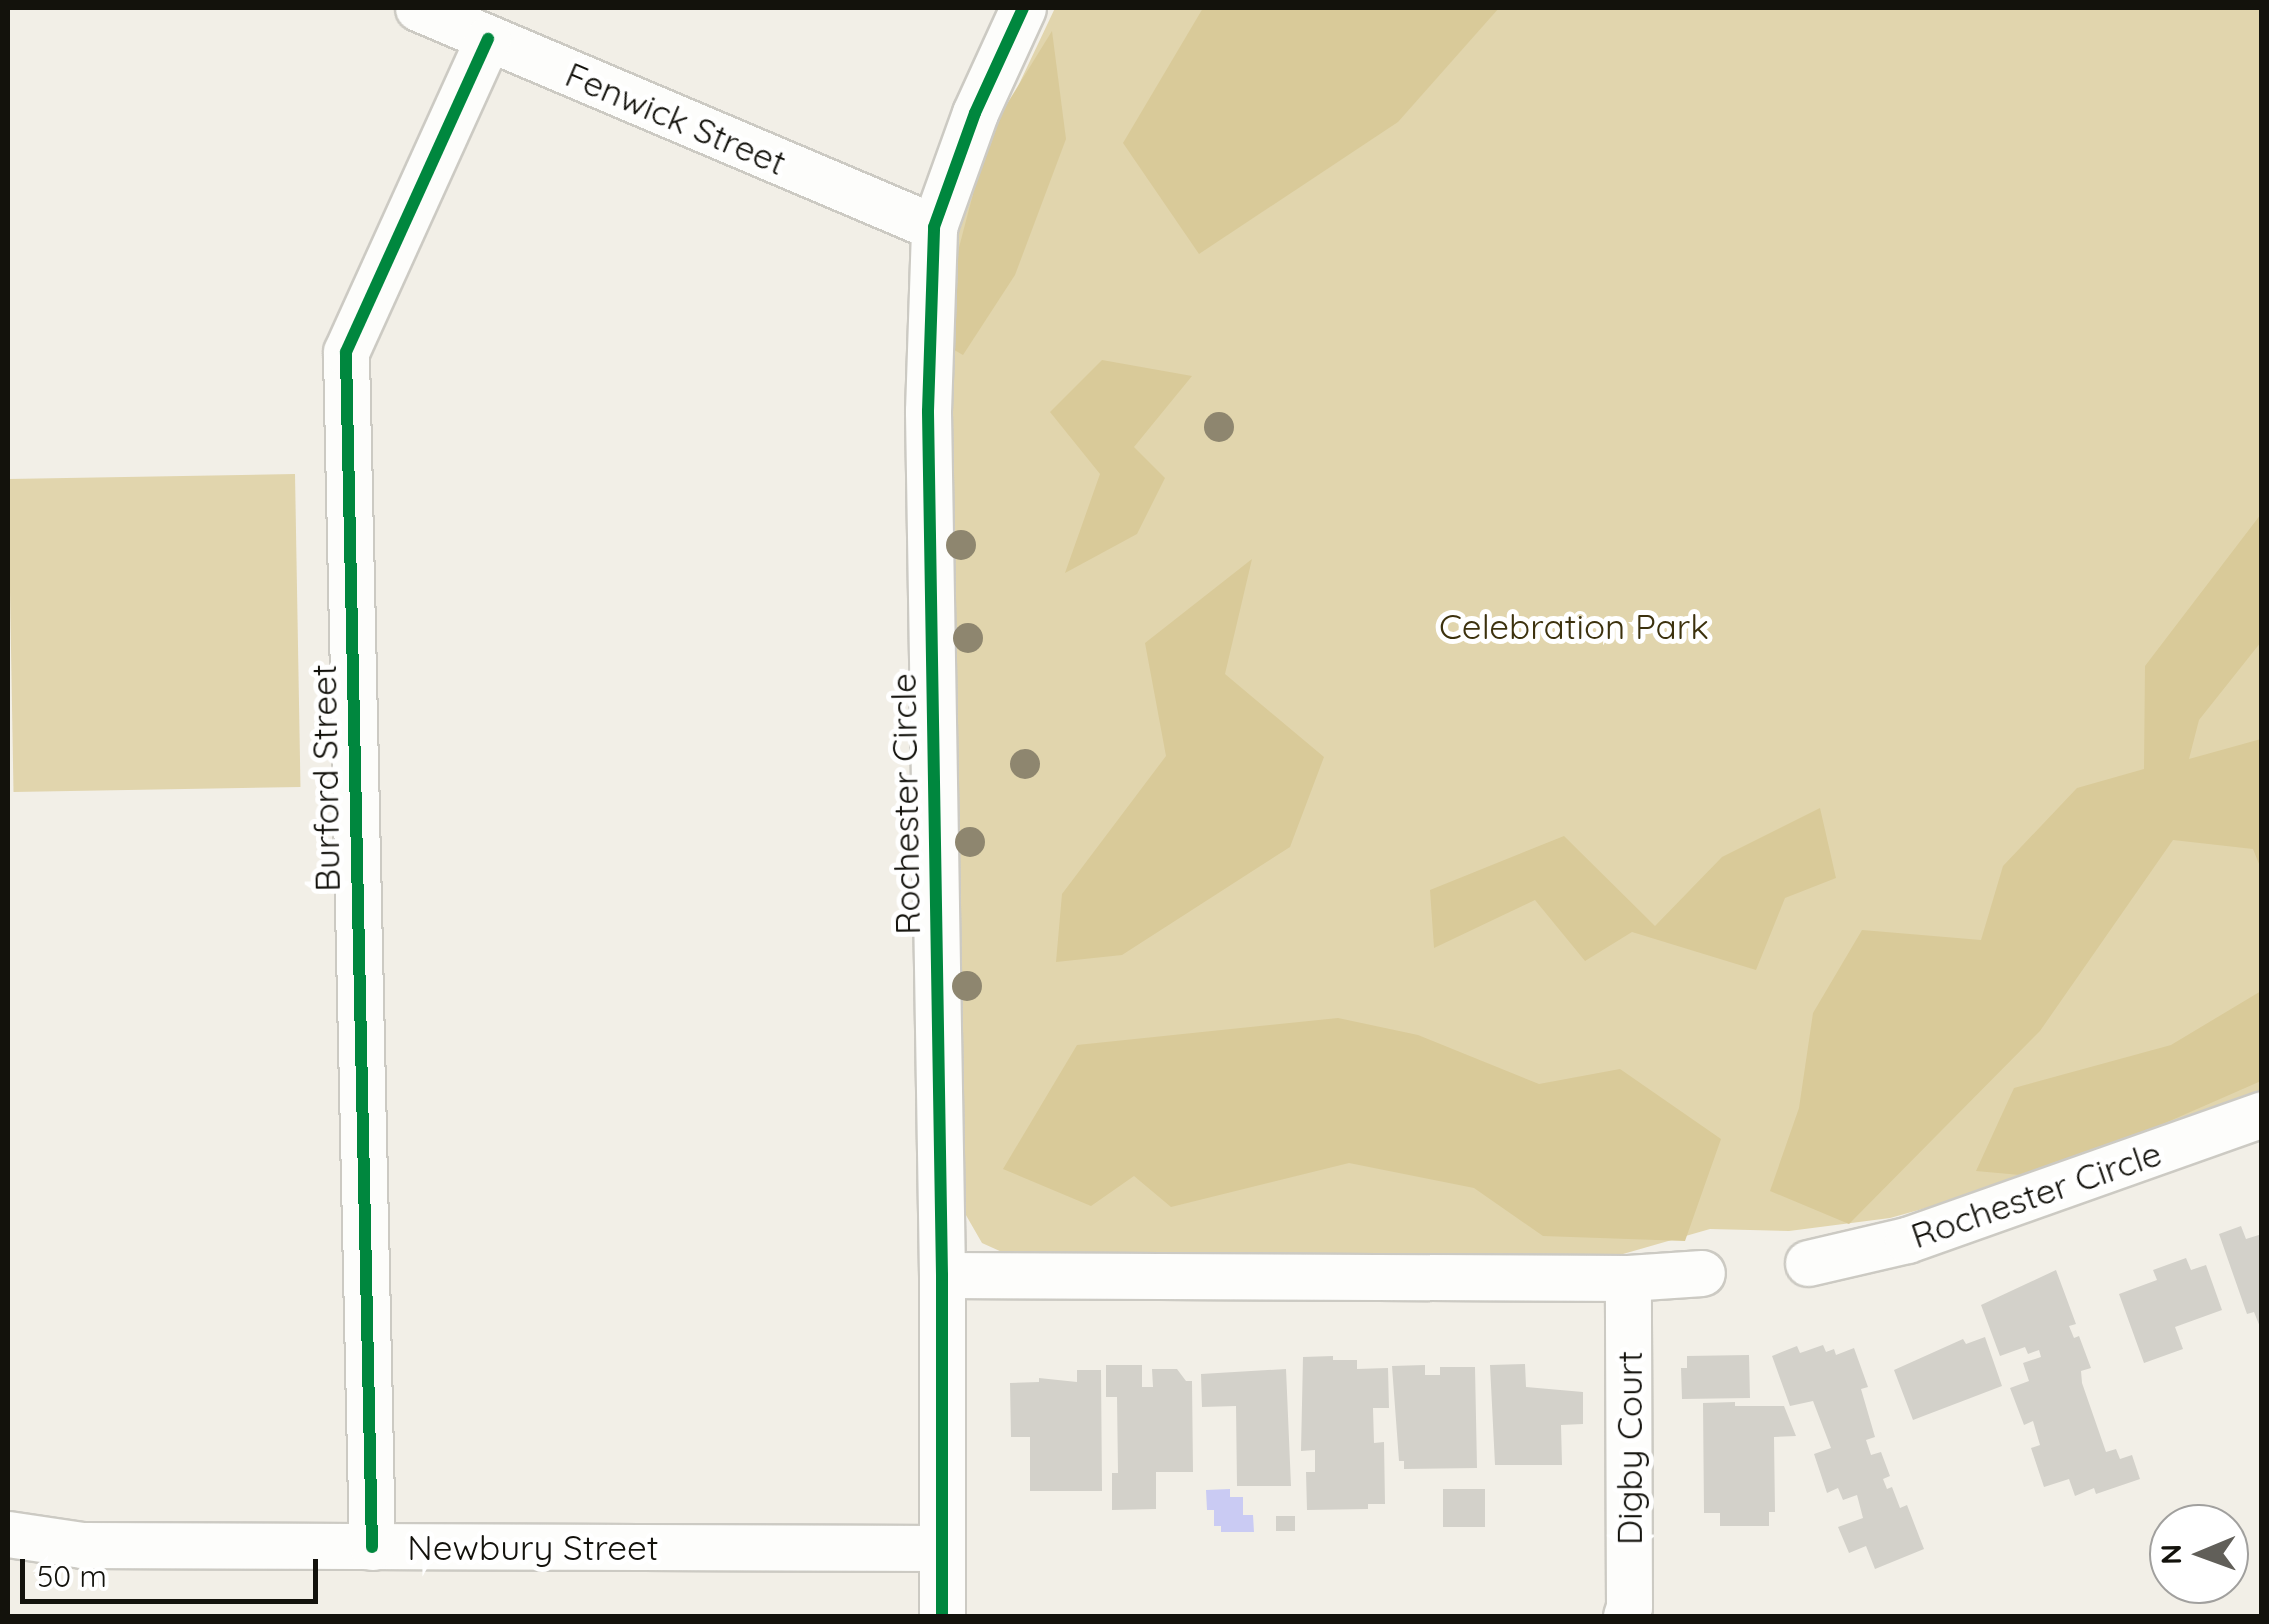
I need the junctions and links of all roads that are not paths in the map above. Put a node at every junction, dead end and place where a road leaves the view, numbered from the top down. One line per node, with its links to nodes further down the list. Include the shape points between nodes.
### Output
1 (418, 8): 3 (street, Fenwick Street)
2 (1023, 8): 4 (street, Rochester Circle, via 975,112)
3 (488, 38): 4 (street, Fenwick Street); 11 (street, Burford Street, via 346,352)
4 (934, 227): 8 (street, Rochester Circle, via 928,411)
5 (2262, 1114): 6 (street, Rochester Circle, via 1907,1240)
6 (1808, 1263)
7 (1702, 1273): 9 (street)
8 (942, 1275): 9 (street); 12 (street, Rochester Circle)
9 (1628, 1278): 14 (street, Digby Court)
10 (8, 1534): 11 (street, Newbury Street, via 82,1545)
11 (372, 1546): 12 (street, Newbury Street)
12 (940, 1548): 13 (street, Rochester Circle)
13 (942, 1616)
14 (1626, 1616)

